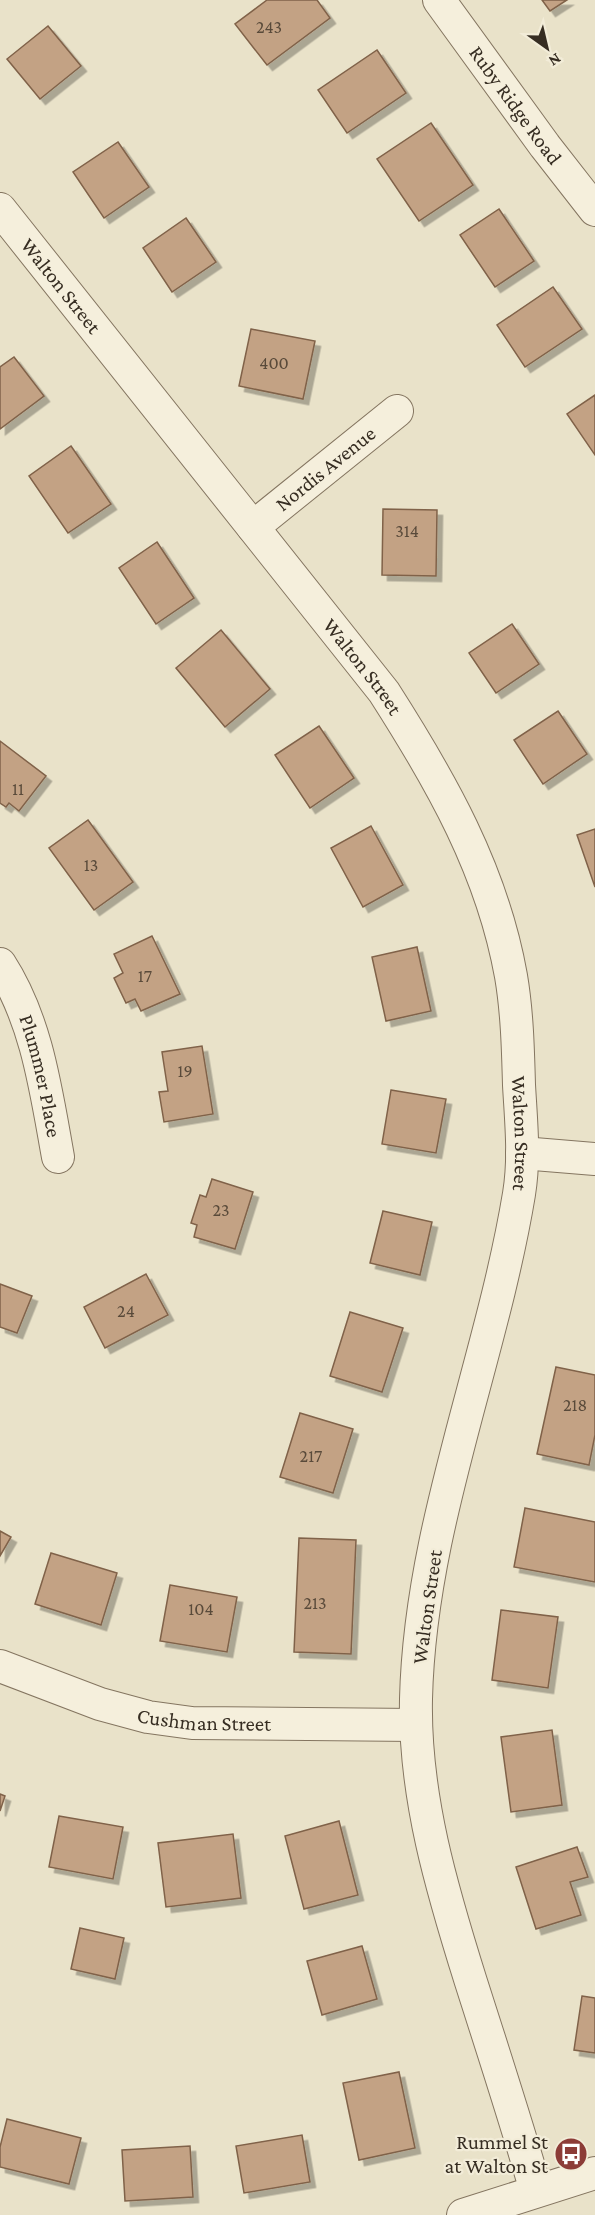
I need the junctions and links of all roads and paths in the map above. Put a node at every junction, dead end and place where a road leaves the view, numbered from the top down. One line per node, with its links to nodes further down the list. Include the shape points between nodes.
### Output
1 (438, 0): 3 (street, Ruby Ridge Road)
2 (0, 209): 5 (street, Walton Street)
3 (595, 210)
4 (397, 411): 5 (street, Nordis Avenue)
5 (253, 526): 7 (street, Walton Street, via 384,692 431,765 465,830 502,933 512,978)
6 (0, 964): 8 (street, Plummer Place, via 28,1021)
7 (522, 1153): 9 (street); 11 (street, Walton Street, via 520,1190 508,1252 434,1550 421,1635)
8 (58, 1157)
9 (595, 1159)
10 (0, 1666): 11 (street, Cushman Street, via 100,1704 148,1717 192,1723)
11 (416, 1725): 13 (street, Walton Street, via 416,1752 435,1860)
12 (595, 2173): 13 (street)
13 (536, 2191): 14 (street)
14 (463, 2215)

